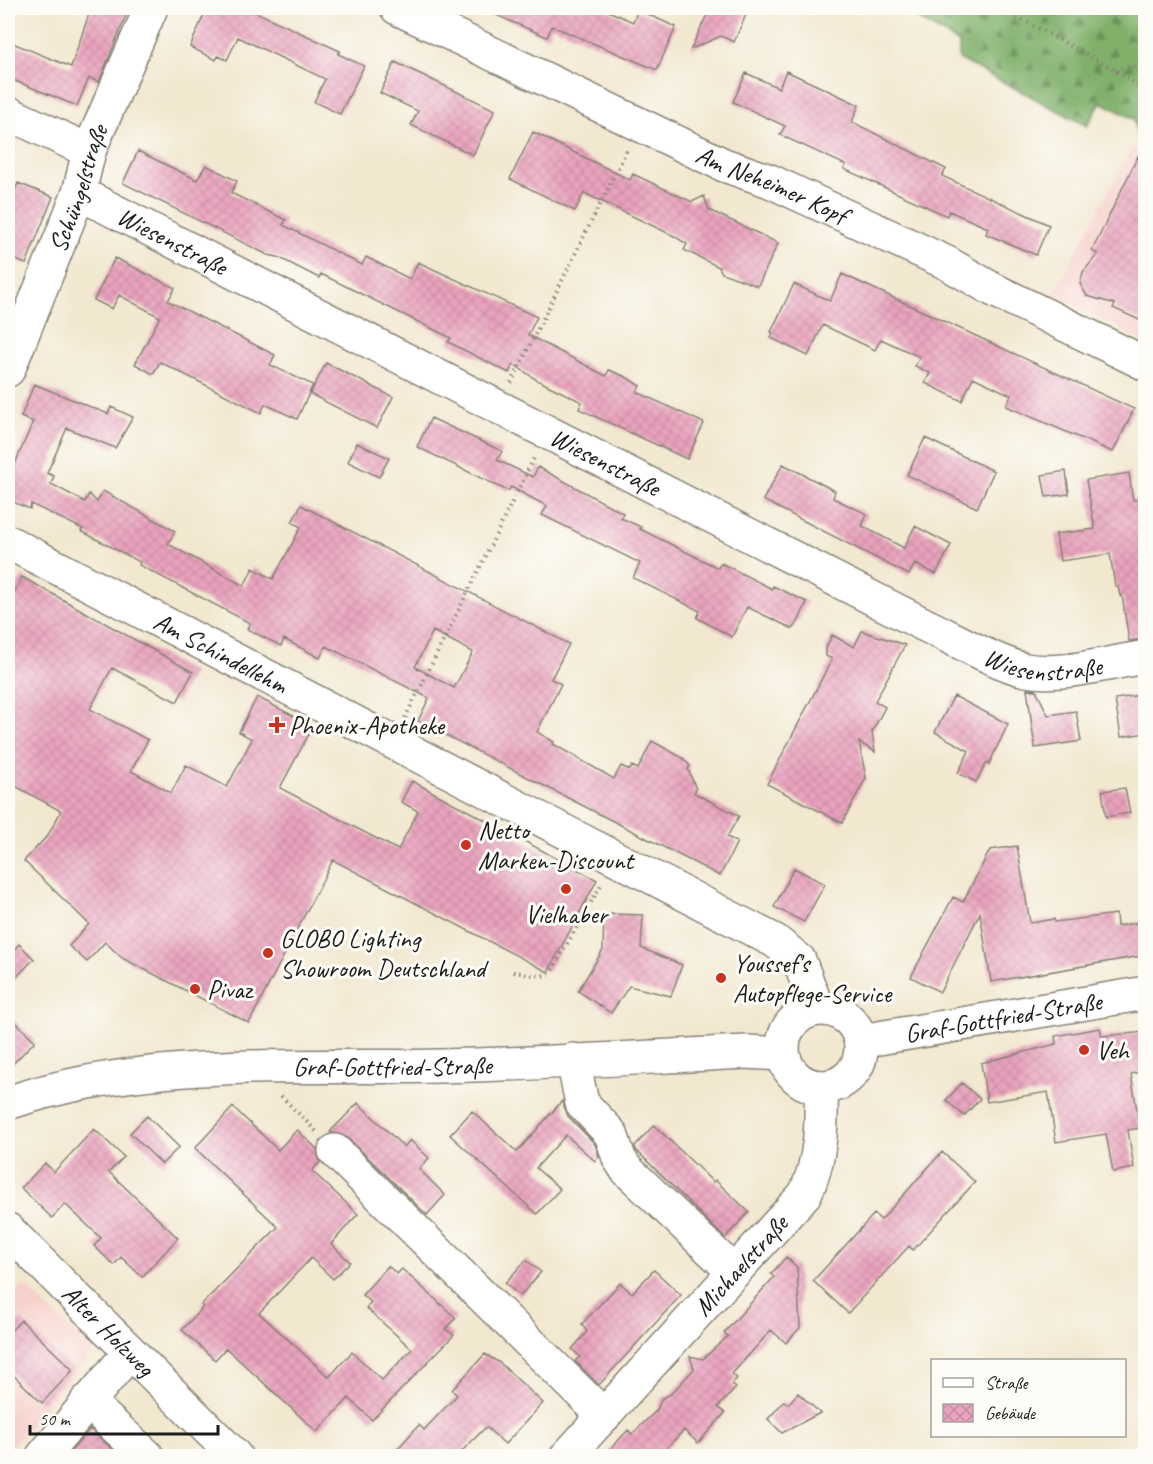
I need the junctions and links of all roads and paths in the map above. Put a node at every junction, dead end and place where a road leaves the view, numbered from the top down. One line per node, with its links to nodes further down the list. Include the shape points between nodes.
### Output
1 (151, 8): 9 (street, Schüngelstraße)
2 (397, 8): 8 (street, Am Neheimer Kopf)
3 (1000, 8): 5 (path)
4 (1146, 64): 5 (path)
5 (1115, 70): 6 (path)
6 (1146, 90)
7 (8, 113): 9 (street)
8 (639, 126): 11 (street, Am Neheimer Kopf, via 947,262 992,289); 13 (path)
9 (89, 151): 10 (street, Schüngelstraße)
10 (79, 193): 12 (street, Schüngelstraße); 13 (street, Wiesenstraße)
11 (1146, 364)
12 (8, 370)
13 (499, 408): 14 (street, Wiesenstraße)
14 (547, 431): 16 (street, Wiesenstraße, via 1006,664 1046,671); 17 (path)
15 (8, 543): 17 (street, Am Schindellehm)
16 (1146, 657)
17 (393, 742): 18 (street, Am Schindellehm)
18 (616, 856): 19 (path, via 550,974); 21 (street, Am Schindellehm, via 789,951 806,974)
19 (513, 972)
20 (1146, 993): 22 (street, Graf-Gottfried-Straße)
21 (817, 1008): 22 (street, via 840,1012 857,1029); 23 (street, via 802,1013 790,1024 783,1038)
22 (861, 1041): 26 (street, via 852,1073 843,1081)
23 (782, 1054): 24 (street, Graf-Gottfried-Straße, via 746,1052); 26 (street, via 796,1078)
24 (573, 1060): 25 (street, Graf-Gottfried-Straße); 30 (street, via 582,1103 611,1134 626,1169)
25 (272, 1068): 27 (street, Graf-Gottfried-Straße, via 200,1070 116,1079); 28 (path, via 275,1090)
26 (821, 1088): 30 (street, Michaelstraße, via 819,1144 810,1185 795,1207)
27 (8, 1103)
28 (335, 1151): 33 (street)
29 (8, 1230): 31 (street, Alter Holzweg)
30 (734, 1272): 33 (street, Michaelstraße)
31 (130, 1352): 32 (street); 36 (street, Alter Holzweg)
32 (87, 1401): 34 (street); 35 (street)
33 (604, 1416): 37 (street, Michaelstraße)
34 (43, 1456)
35 (147, 1456)
36 (235, 1456)
37 (567, 1456)

